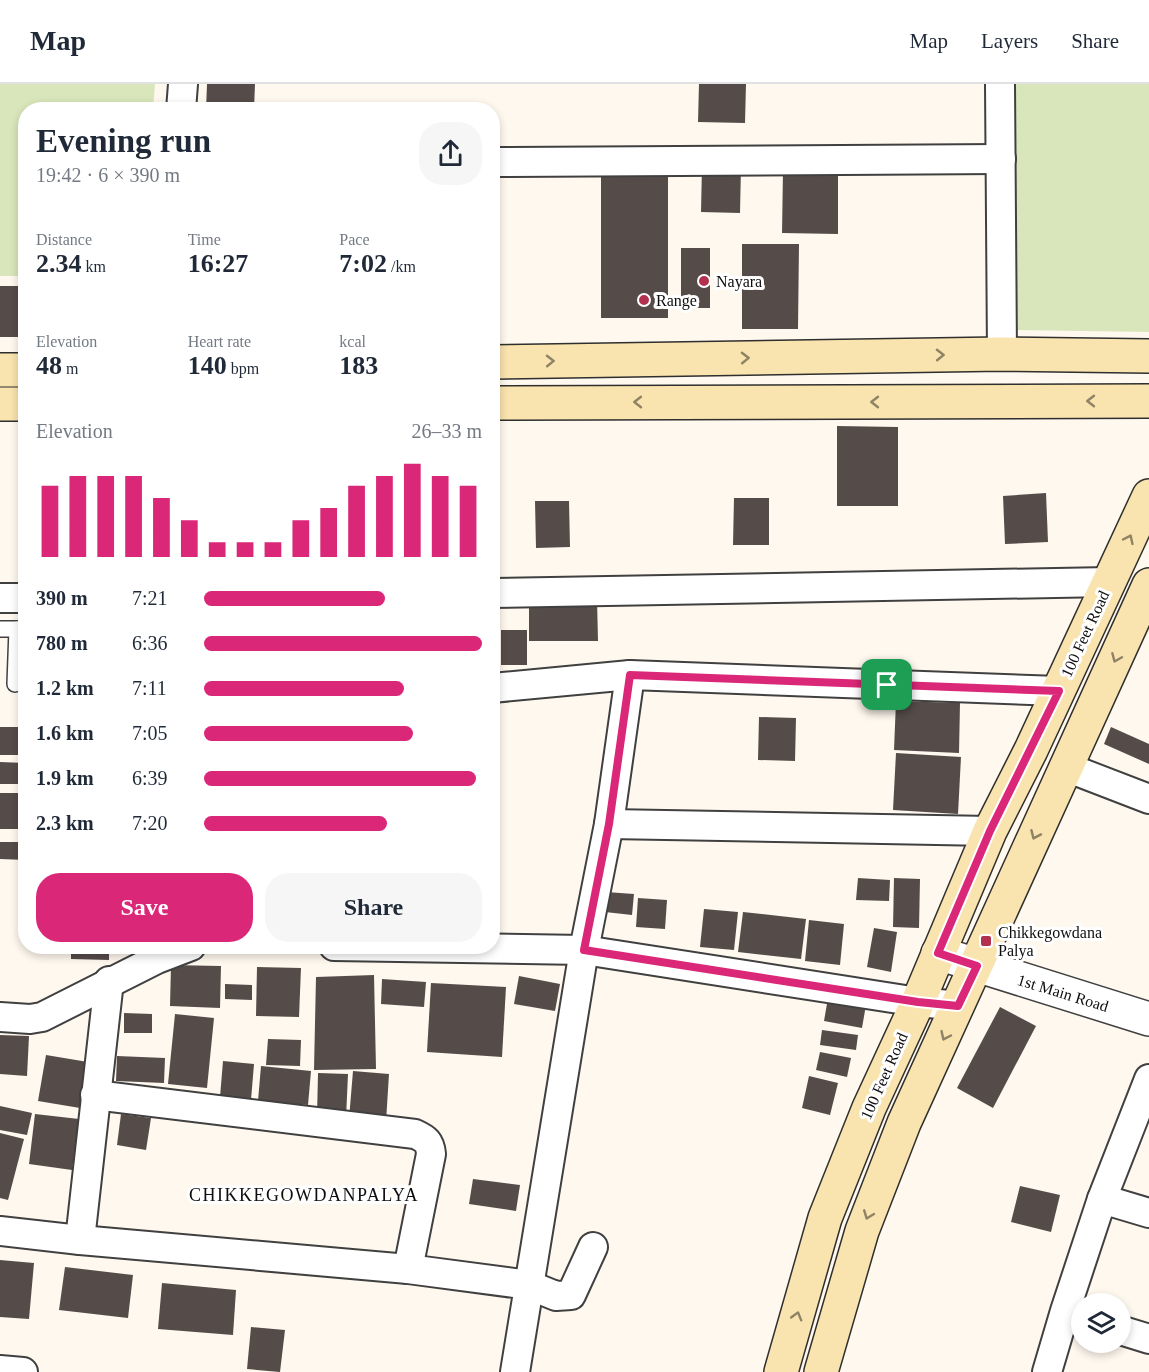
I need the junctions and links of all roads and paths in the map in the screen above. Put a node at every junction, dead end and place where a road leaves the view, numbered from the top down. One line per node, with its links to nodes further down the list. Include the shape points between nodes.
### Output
1 (183, 84): 3 (street)
2 (1000, 84): 4 (street)
3 (182, 102)
4 (1001, 159): 5 (street); 6 (street)
5 (500, 162)
6 (1002, 354): 7 (main road); 8 (main road, one-way to 6)
7 (1149, 356)
8 (675, 359): 9 (main road, one-way to 8); 14 (main road)
9 (500, 362)
10 (0, 370): 11 (main road)
11 (18, 370)
12 (1149, 401): 14 (main road, one-way to 14)
13 (500, 402): 14 (main road, one-way to 13)
14 (675, 402)
15 (0, 404): 16 (main road)
16 (18, 404)
17 (1149, 496): 18 (main road, 100 Feet Road, one-way to 17)
18 (1109, 582): 20 (street); 30 (main road, 100 Feet Road)
19 (1149, 585): 23 (main road)
20 (500, 593)
21 (0, 598): 22 (street)
22 (18, 598)
23 (1140, 628): 31 (main road, one-way to 31)
24 (0, 629): 25 (lane)
25 (18, 629)
26 (18, 656): 28 (lane)
27 (630, 675): 29 (street); 30 (street); 33 (street)
28 (15, 684)
29 (500, 687)
30 (1059, 691): 34 (main road, 100 Feet Road)
31 (1066, 767): 32 (street); 39 (main road, one-way to 39)
32 (1149, 799)
33 (609, 824): 34 (street); 36 (street)
34 (990, 831): 37 (main road, 100 Feet Road)
35 (500, 949): 36 (street)
36 (584, 950): 41 (street); 53 (street)
37 (938, 953): 39 (street, 1st Main Road); 41 (main road, 100 Feet Road)
38 (169, 954): 40 (street)
39 (977, 966): 42 (main road); 44 (street, 1st Main Road)
40 (109, 981): 43 (street, via 36,1018); 46 (street)
41 (918, 1002): 42 (street); 61 (main road, 100 Feet Road, one-way to 41, via 825,1218 868,1108)
42 (958, 1006): 62 (main road, one-way to 62, via 904,1124 862,1231)
43 (0, 1017)
44 (1149, 1019)
45 (1149, 1079): 47 (street)
46 (95, 1095): 50 (street); 52 (street, via 415,1134 426,1140 431,1154)
47 (1102, 1198): 48 (street); 54 (street)
48 (1149, 1213)
49 (0, 1231): 50 (street)
50 (80, 1240): 52 (street)
51 (593, 1246): 53 (street, via 571,1294 556,1296)
52 (408, 1269): 53 (street)
53 (529, 1285): 60 (street)
54 (1078, 1293)
55 (1071, 1318): 63 (street)
56 (1131, 1333): 57 (street)
57 (1149, 1339)
58 (0, 1370): 59 (street)
59 (22, 1372)
60 (515, 1372)
61 (781, 1372)
62 (822, 1372)
63 (1047, 1372)

